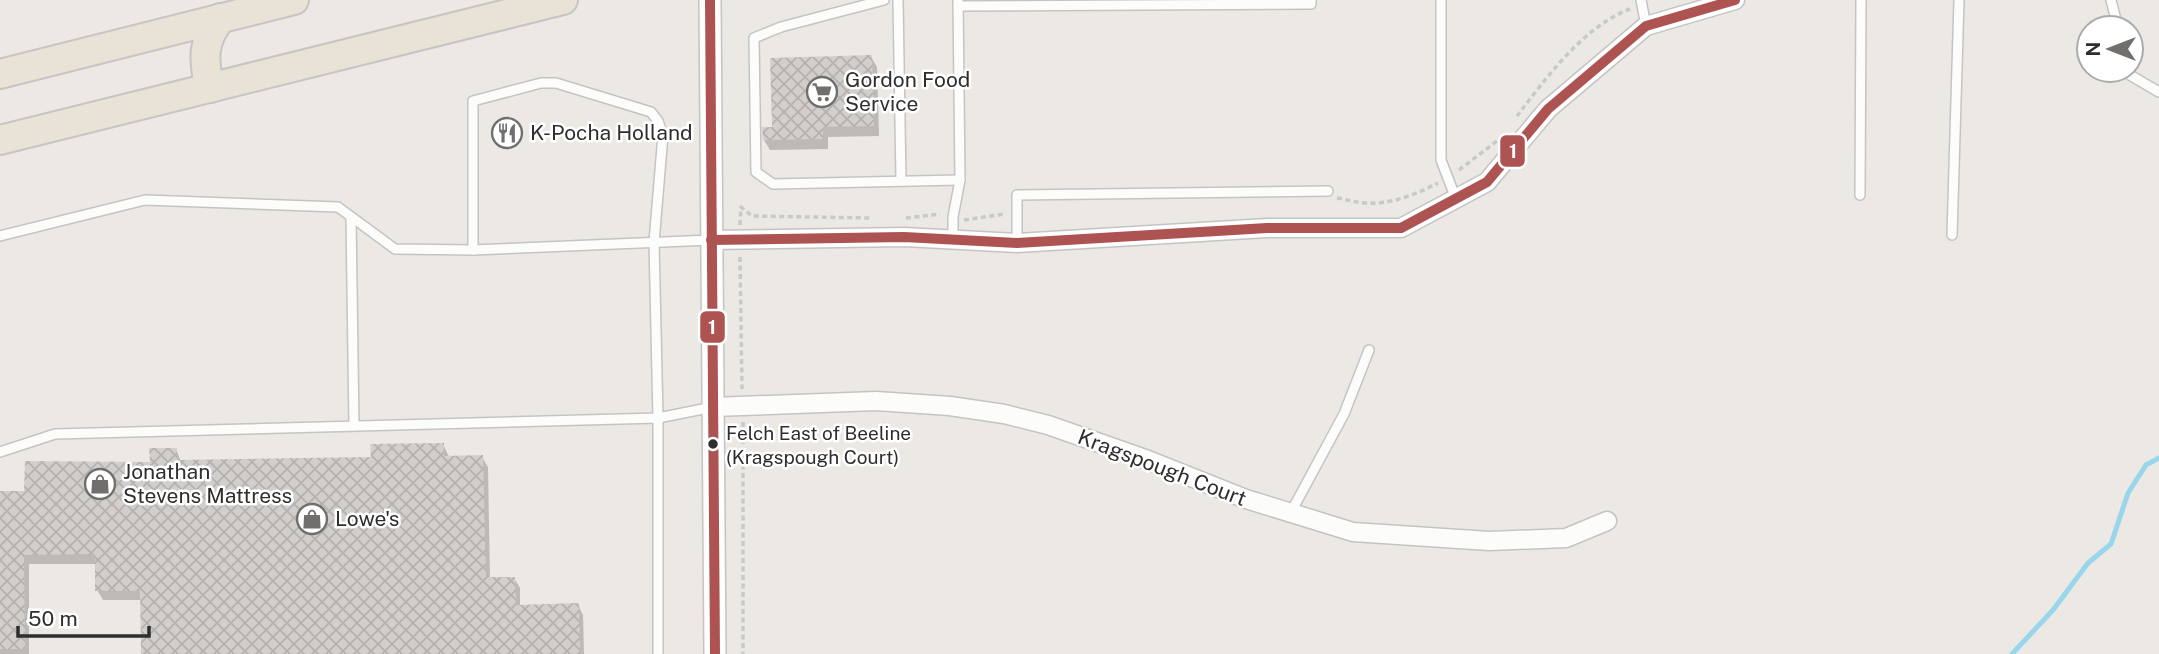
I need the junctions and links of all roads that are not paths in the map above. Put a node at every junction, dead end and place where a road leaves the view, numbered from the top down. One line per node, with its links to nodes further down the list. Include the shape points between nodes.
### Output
1 (294, 0): 13 (highway)
2 (563, 0): 16 (highway)
3 (710, 0): 27 (street)
4 (884, 0): 19 (lane, via 754,38 756,172 773,184)
5 (898, 0): 19 (lane)
6 (1311, 0): 12 (lane, via 1311,4)
7 (1441, 0): 22 (lane, via 1441,160)
8 (1641, 0): 14 (lane)
9 (1735, 0): 14 (street)
10 (1861, 0): 21 (lane)
11 (1959, 0): 24 (lane)
12 (958, 3): 18 (lane)
13 (221, 18): 15 (highway); 16 (highway, via 204,51)
14 (1646, 26): 22 (street, via 1548,109 1487,182)
15 (0, 74)
16 (210, 88): 17 (highway)
17 (0, 140)
18 (960, 180): 19 (lane); 26 (lane)
19 (901, 181)
20 (1328, 191): 29 (lane, via 1017,195)
21 (1860, 195)
22 (1456, 199): 29 (street, via 1401,228 1267,228)
23 (351, 217): 25 (lane, via 338,207 145,200); 30 (lane, via 395,249); 34 (lane)
24 (1952, 235)
25 (0, 236)
26 (953, 238): 27 (street); 29 (street)
27 (711, 240): 28 (lane); 32 (street)
28 (654, 242): 30 (lane); 30 (lane, via 663,135 659,121 651,112 556,83 541,83 473,101); 33 (lane)
29 (1017, 243)
30 (473, 250)
31 (1369, 350): 36 (lane, via 1344,414)
32 (713, 407): 33 (lane); 36 (street, Kragspough Court, via 876,401 1004,414 1048,425); 39 (street)
33 (658, 418): 34 (lane); 38 (lane)
34 (354, 426): 35 (lane, via 55,434)
35 (0, 452)
36 (1290, 514): 37 (street, Kragspough Court, via 1353,532 1489,541 1566,538)
37 (1607, 521)
38 (658, 654)
39 (715, 654)

